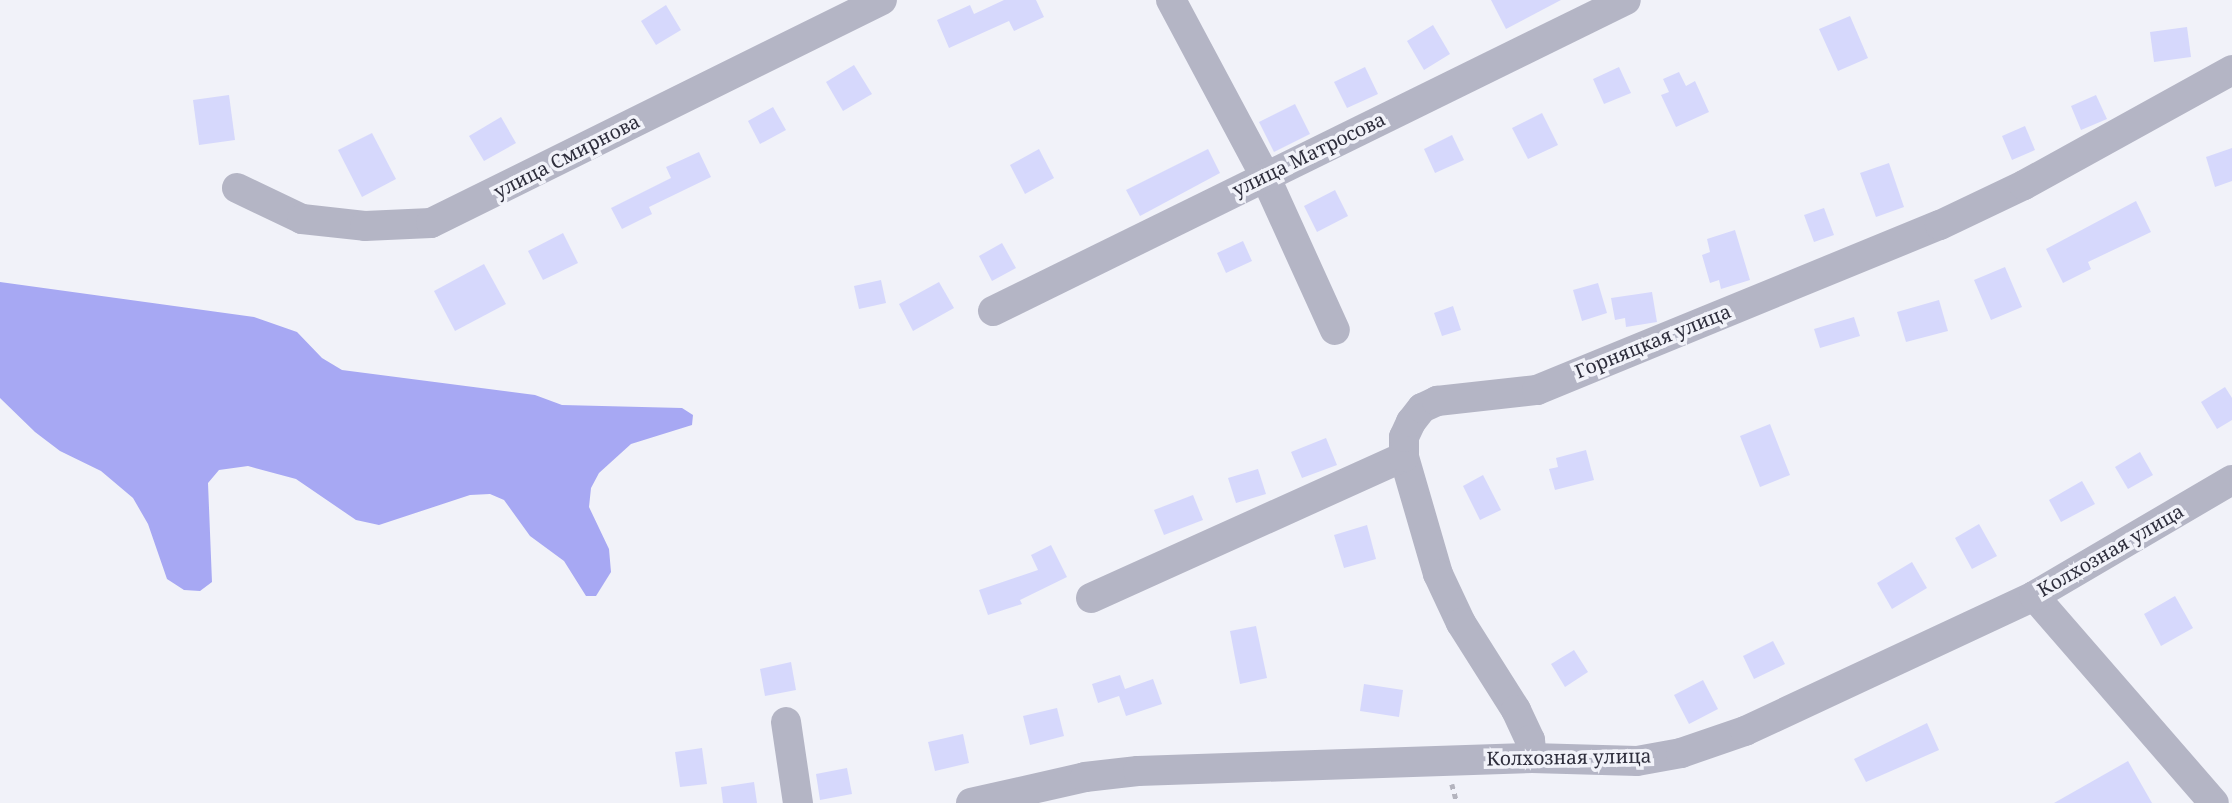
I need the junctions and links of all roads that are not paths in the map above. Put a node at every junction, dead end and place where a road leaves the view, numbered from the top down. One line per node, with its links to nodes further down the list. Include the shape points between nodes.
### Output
1 (882, 0): 6 (street, улица Смирнова, via 431,223 365,226 302,219)
2 (1171, 0): 5 (street)
3 (1626, 0): 5 (street, улица Матросова)
4 (2232, 70): 9 (street, Горняцкая улица, via 2024,186 1940,225 1537,390 1454,397 1430,404 1411,422 1404,437)
5 (1265, 176): 7 (street, улица Матросова); 8 (street)
6 (237, 188)
7 (993, 311)
8 (1335, 330)
9 (1405, 457): 12 (street); 14 (street, via 1438,574 1461,623 1516,710 1530,740)
10 (2232, 480): 11 (street, Колхозная улица)
11 (2034, 596): 14 (street, Колхозная улица, via 1745,732 1681,753 1637,761); 17 (street)
12 (1091, 598)
13 (786, 722): 15 (street)
14 (1532, 758): 16 (street, Колхозная улица, via 1138,771 1084,777)
15 (798, 803)
16 (971, 803)
17 (2214, 803)

